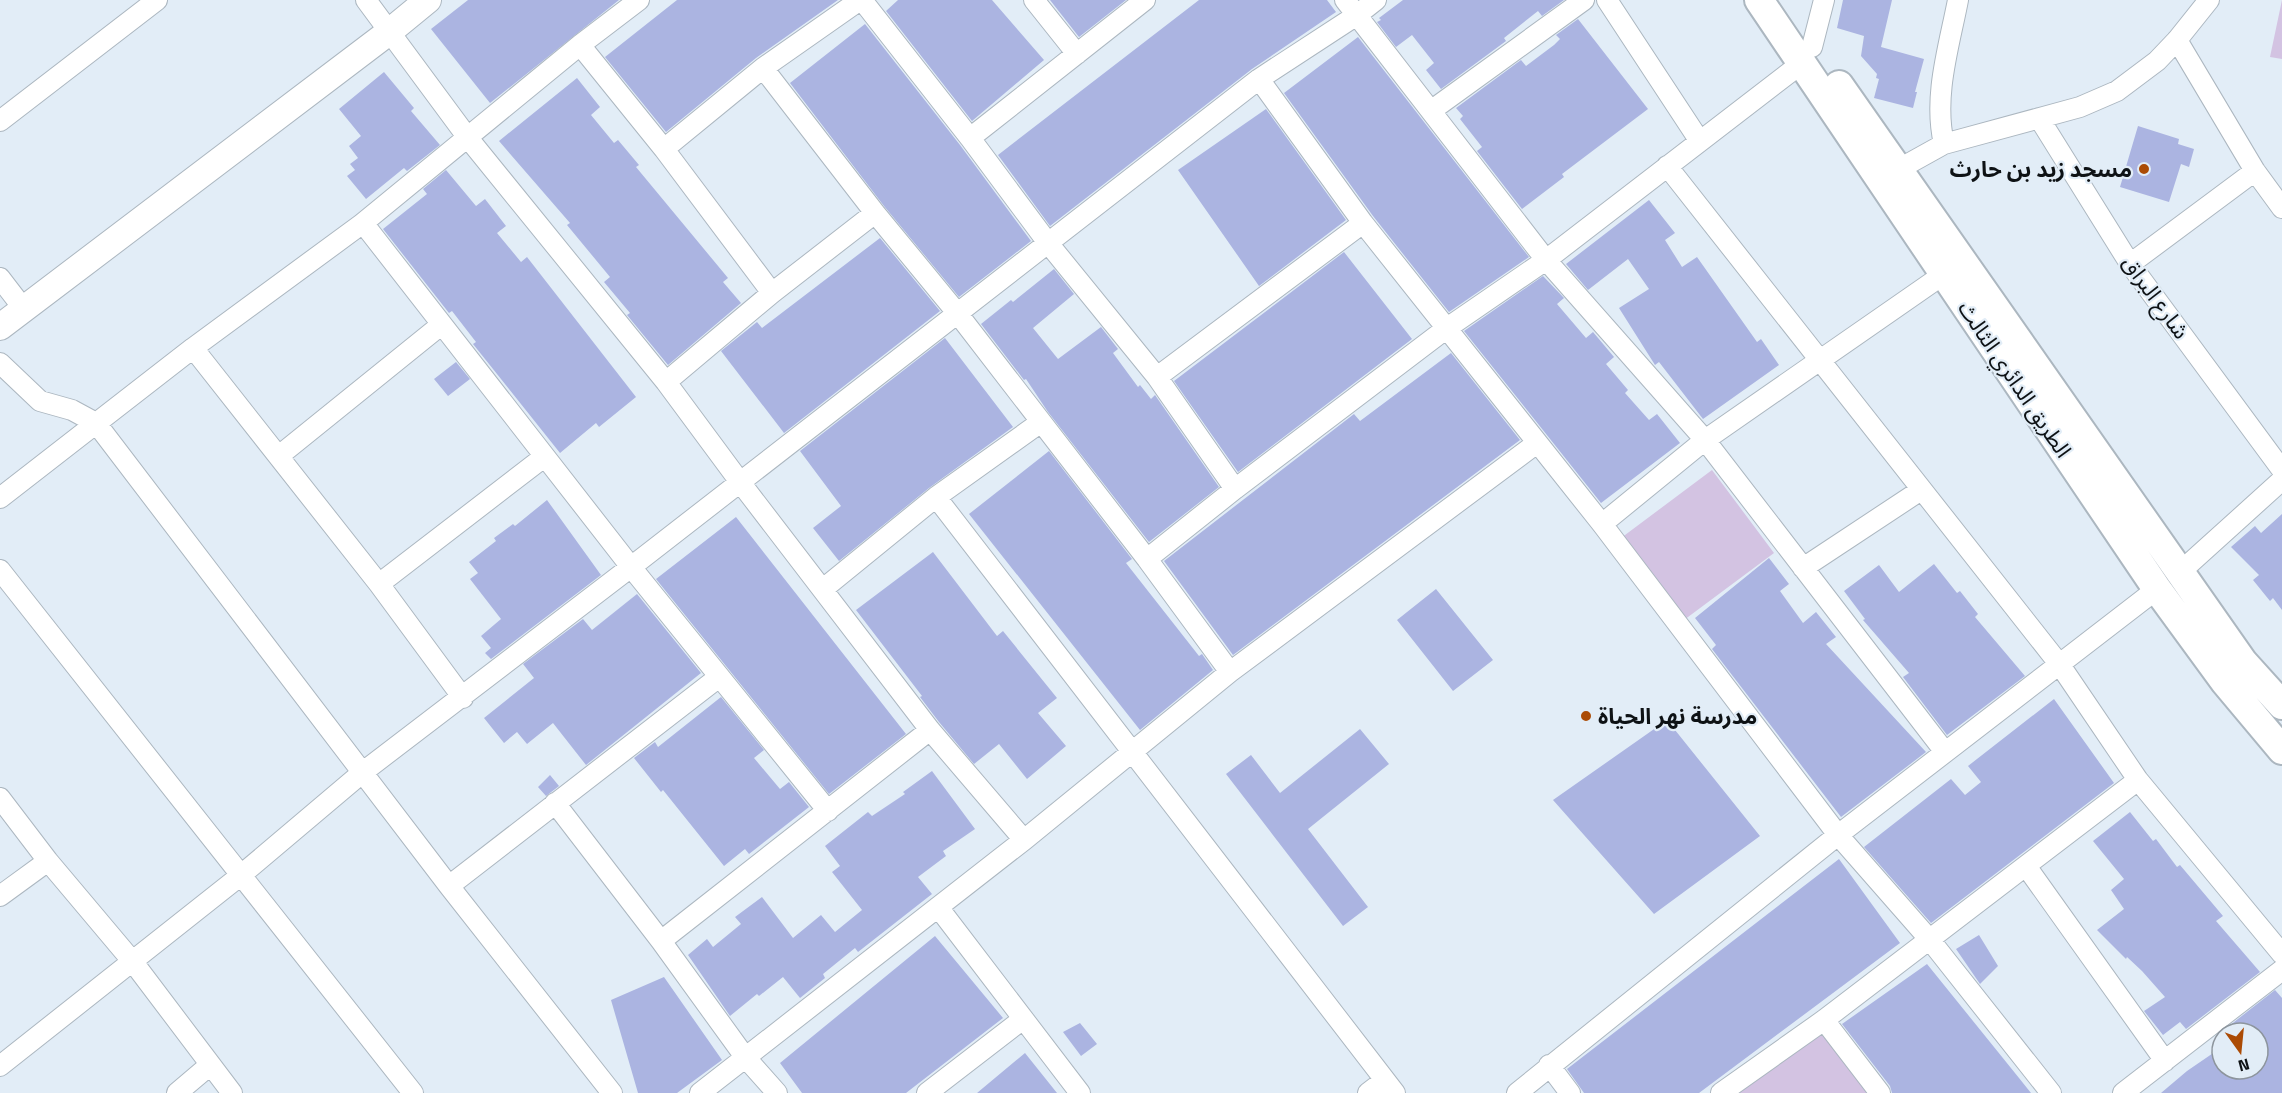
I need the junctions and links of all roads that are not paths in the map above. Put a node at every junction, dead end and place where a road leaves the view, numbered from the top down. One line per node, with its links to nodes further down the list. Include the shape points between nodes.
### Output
1 (157, 0): 26 (street)
2 (366, 0): 17 (street)
3 (428, 0): 17 (main road)
4 (639, 0): 19 (street)
5 (861, 0): 22 (street); 28 (street)
6 (1034, 0): 20 (street)
7 (1145, 0): 20 (street)
8 (1376, 0): 16 (street)
9 (1584, 0): 24 (street)
10 (1607, 0): 29 (street)
11 (1759, 0): 21 (highway, الطريق الدائري الثالث)
12 (1782, 0): 21 (highway, الطريق الدائري الثالث)
13 (1824, 0): 21 (street)
14 (1958, 0): 30 (street, via 1941,91 1939,123)
15 (2208, 0): 18 (street)
16 (1351, 8): 23 (street); 24 (street)
17 (389, 32): 27 (street); 45 (main road)
18 (2177, 40): 25 (street, via 2157,61 2117,91 2080,107); 34 (street)
19 (580, 45): 27 (street); 31 (street)
20 (1077, 54): 28 (street)
21 (1807, 55): 29 (street); 33 (highway, الطريق الدائري الثالث); 42 (highway, الطريق الدائري الثالث)
22 (763, 68): 31 (street); 36 (street)
23 (1259, 79): 38 (street); 39 (street)
24 (1432, 110): 40 (street)
25 (2039, 118): 30 (street); 41 (street, شارع البراق)
26 (0, 121)
27 (468, 138): 37 (street); 54 (street)
28 (970, 138): 39 (street)
29 (1699, 140): 32 (street)
30 (1944, 144): 33 (street)
31 (664, 149): 44 (street)
32 (1667, 166): 40 (street); 51 (street)
33 (1899, 169): 73 (highway, الطريق الدائري الثالث)
34 (2256, 171): 35 (street); 41 (street)
35 (2282, 208)
36 (875, 213): 44 (street); 46 (street)
37 (363, 223): 47 (street); 50 (street)
38 (1363, 223): 49 (street); 53 (street)
39 (1048, 243): 46 (street); 53 (street)
40 (1546, 260): 49 (street); 57 (street)
41 (2130, 264): 61 (street, شارع البراق)
42 (1944, 274): 51 (street); 73 (highway, الطريق الدائري الثالث)
43 (0, 278): 45 (street)
44 (772, 293): 54 (street)
45 (23, 308): 48 (main road)
46 (958, 314): 55 (street); 63 (street)
47 (441, 325): 59 (street); 60 (street)
48 (0, 327)
49 (1447, 328): 58 (street); 64 (street)
50 (193, 348): 56 (street); 59 (street)
51 (1819, 360): 57 (street); 65 (street)
52 (0, 363): 56 (street, via 40,401 72,410)
53 (1157, 377): 64 (street)
54 (666, 382): 63 (street)
55 (1041, 422): 66 (street); 69 (street)
56 (96, 423): 67 (street); 85 (street)
57 (1705, 440): 68 (street); 71 (street)
58 (1537, 443): 68 (street); 77 (street)
59 (280, 455): 74 (street)
60 (544, 456): 70 (street); 74 (street)
61 (2282, 470)
62 (2282, 480): 73 (street)
63 (740, 482): 70 (street); 75 (street)
64 (1235, 489): 69 (street)
65 (1921, 490): 71 (street); 76 (street)
66 (936, 497): 75 (street); 83 (street)
67 (0, 498)
68 (1602, 524): 90 (street)
69 (1147, 559): 77 (street)
70 (631, 567): 78 (street); 79 (street)
71 (1803, 568): 84 (street)
72 (0, 570): 94 (street)
73 (2168, 581): 76 (street); 80 (highway, الطريق الدائري الثالث); 82 (highway, الطريق الدائري الثالث, via 2225,682)
74 (379, 584): 79 (street)
75 (823, 589): 81 (street)
76 (2060, 665): 84 (street); 86 (street)
77 (1230, 672): 83 (street)
78 (719, 677): 88 (street); 89 (street)
79 (463, 698): 85 (street)
80 (2282, 705)
81 (930, 730): 89 (street); 91 (street)
82 (2282, 750)
83 (1133, 751): 91 (street); 110 (street)
84 (1945, 752): 90 (street)
85 (363, 772): 94 (street); 95 (street)
86 (2139, 780): 93 (street); 100 (street)
87 (0, 798): 92 (street)
88 (555, 803): 95 (street); 99 (street)
89 (828, 810): 99 (street)
90 (1838, 835): 98 (street); 108 (street)
91 (1024, 840): 97 (street)
92 (48, 861): 96 (street); 101 (street)
93 (2025, 866): 98 (street); 106 (street)
94 (240, 876): 101 (street); 113 (street)
95 (449, 886): 114 (street)
96 (0, 897)
97 (938, 907): 103 (street); 105 (street)
98 (1930, 940): 104 (street); 124 (street)
99 (661, 941): 105 (street)
100 (2282, 954)
101 (133, 962): 107 (street); 109 (street)
102 (2282, 970): 106 (street)
103 (1023, 1019): 117 (street); 118 (street)
104 (1824, 1020): 122 (street); 123 (street)
105 (745, 1058): 115 (street); 116 (street)
106 (2164, 1061): 125 (street)
107 (210, 1065): 111 (street); 112 (street)
108 (1549, 1065): 120 (street); 121 (street)
109 (0, 1066)
110 (1390, 1086): 119 (street)
111 (177, 1093)
112 (232, 1093)
113 (413, 1093)
114 (612, 1093)
115 (700, 1093)
116 (777, 1093)
117 (927, 1093)
118 (1080, 1093)
119 (1368, 1093)
120 (1517, 1093)
121 (1570, 1093)
122 (1721, 1093)
123 (1880, 1093)
124 (2052, 1093)
125 (2123, 1093)

